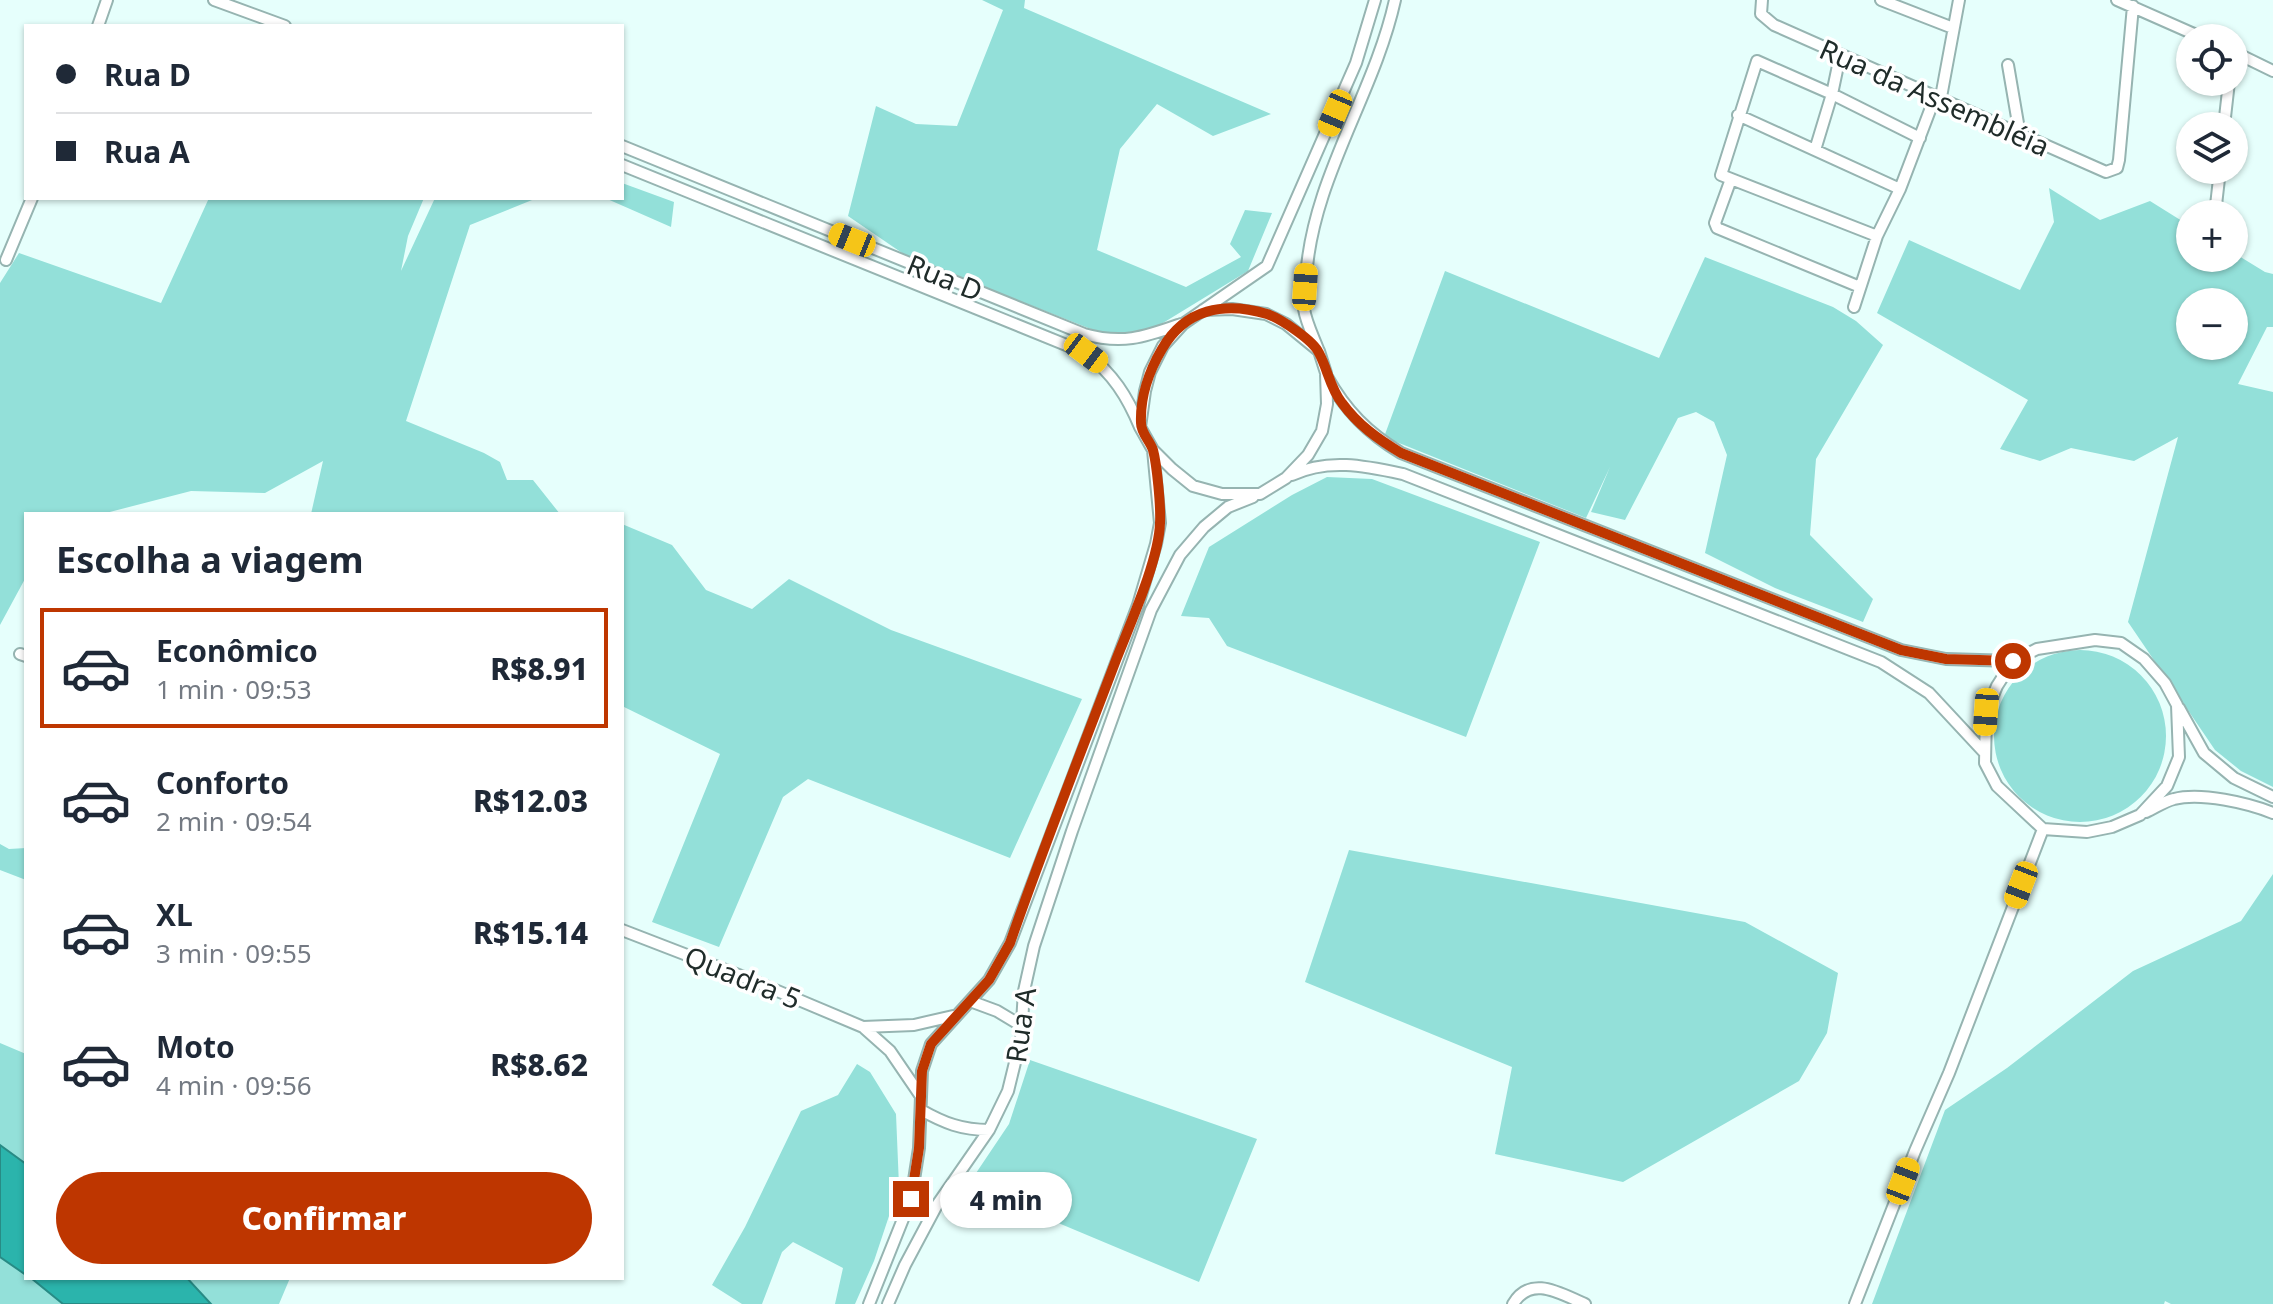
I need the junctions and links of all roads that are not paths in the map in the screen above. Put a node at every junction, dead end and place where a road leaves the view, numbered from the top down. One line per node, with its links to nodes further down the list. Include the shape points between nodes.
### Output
1 (107, 0): 11 (street)
2 (214, 0): 12 (street)
3 (1395, 0): 10 (street)
4 (1762, 0): 15 (street, Rua da Assembléia, via 1766,20)
5 (1881, 0): 14 (street)
6 (1959, 0): 14 (street)
7 (2117, 0): 9 (street)
8 (1374, 5): 10 (street); 36 (street, via 1356,63 1267,266)
9 (2140, 5): 13 (street); 22 (street, Rua da Assembléia, via 2117,168 2106,172)
10 (1392, 15): 38 (street, via 1332,168 1312,238 1304,309)
11 (99, 24)
12 (280, 24)
13 (2176, 24)
14 (1953, 28): 20 (street)
15 (1840, 56): 19 (street); 20 (street, Rua da Assembléia)
16 (2248, 59): 18 (street)
17 (2008, 65): 22 (street)
18 (2273, 71)
19 (1832, 94): 21 (street, via 1757,61); 23 (street); 25 (street)
20 (1938, 97): 22 (street, Rua da Assembléia); 23 (street)
21 (1738, 115): 25 (street); 27 (street, via 1721,175)
22 (2020, 135)
23 (1920, 138): 28 (street)
24 (624, 147): 30 (street, Rua D)
25 (1815, 150): 28 (street)
26 (624, 166): 31 (street, Rua D)
27 (1731, 179): 32 (street); 34 (street, via 1717,228)
28 (1900, 189): 32 (street)
29 (31, 200): 33 (street)
30 (785, 215): 31 (street); 37 (street, Rua D, via 1105,340 1134,340)
31 (782, 230): 40 (street, Rua D, via 1086,353 1125,393)
32 (1877, 236): 34 (street)
33 (6, 260)
34 (1860, 287): 35 (street)
35 (1854, 307)
36 (1203, 310): 37 (street); 38 (street, via 1266,314)
37 (1183, 324): 40 (street, via 1163,346 1150,372)
38 (1319, 351): 39 (street)
39 (1326, 373): 42 (street, via 1322,431); 44 (street, via 1359,423 1401,453)
40 (1140, 427): 41 (street)
41 (1153, 450): 43 (street, via 1193,486 1222,494); 47 (street, Rua A, via 1160,523 1156,544)
42 (1286, 478): 43 (street); 45 (street, via 1309,467 1346,464 1403,474)
43 (1260, 494): 48 (street, Rua A, via 1228,507 1180,555 1151,610)
44 (1730, 584): 45 (street); 46 (street, via 1901,650 1946,659)
45 (1723, 600): 50 (street, via 1881,662 1929,693)
46 (2013, 661): 49 (street, via 2062,644 2121,643 2144,659); 50 (street, via 1986,712)
47 (1101, 699): 48 (street); 56 (street, Rua A, via 1010,943)
48 (1117, 704): 58 (street, Rua A, via 1034,946)
49 (2177, 705): 51 (street, via 2204,753 2234,778); 53 (street, via 2179,757 2167,786)
50 (1983, 751): 54 (street, via 1997,786)
51 (2273, 797)
52 (2273, 813): 53 (street, via 2216,799 2175,799)
53 (2140, 815): 54 (street, via 2087,832)
54 (2043, 829): 67 (street)
55 (624, 931): 59 (street, Quadra 5)
56 (970, 1001): 57 (street, Rua A); 58 (street)
57 (953, 1016): 59 (street, Quadra 5, via 914,1025); 60 (street, Rua A, via 931,1044)
58 (1022, 1026): 62 (street, Rua A, via 1016,1067)
59 (863, 1027): 60 (street, Quadra 5, via 890,1051)
60 (920, 1095): 61 (street, Rua A)
61 (921, 1110): 62 (street, via 945,1124); 63 (street, Rua A, via 911,1199)
62 (989, 1130): 64 (street, Rua A, via 937,1205)
63 (869, 1304)
64 (888, 1304)
65 (1513, 1304): 66 (street, via 1526,1290 1541,1286)
66 (1585, 1304)
67 (1855, 1304)

